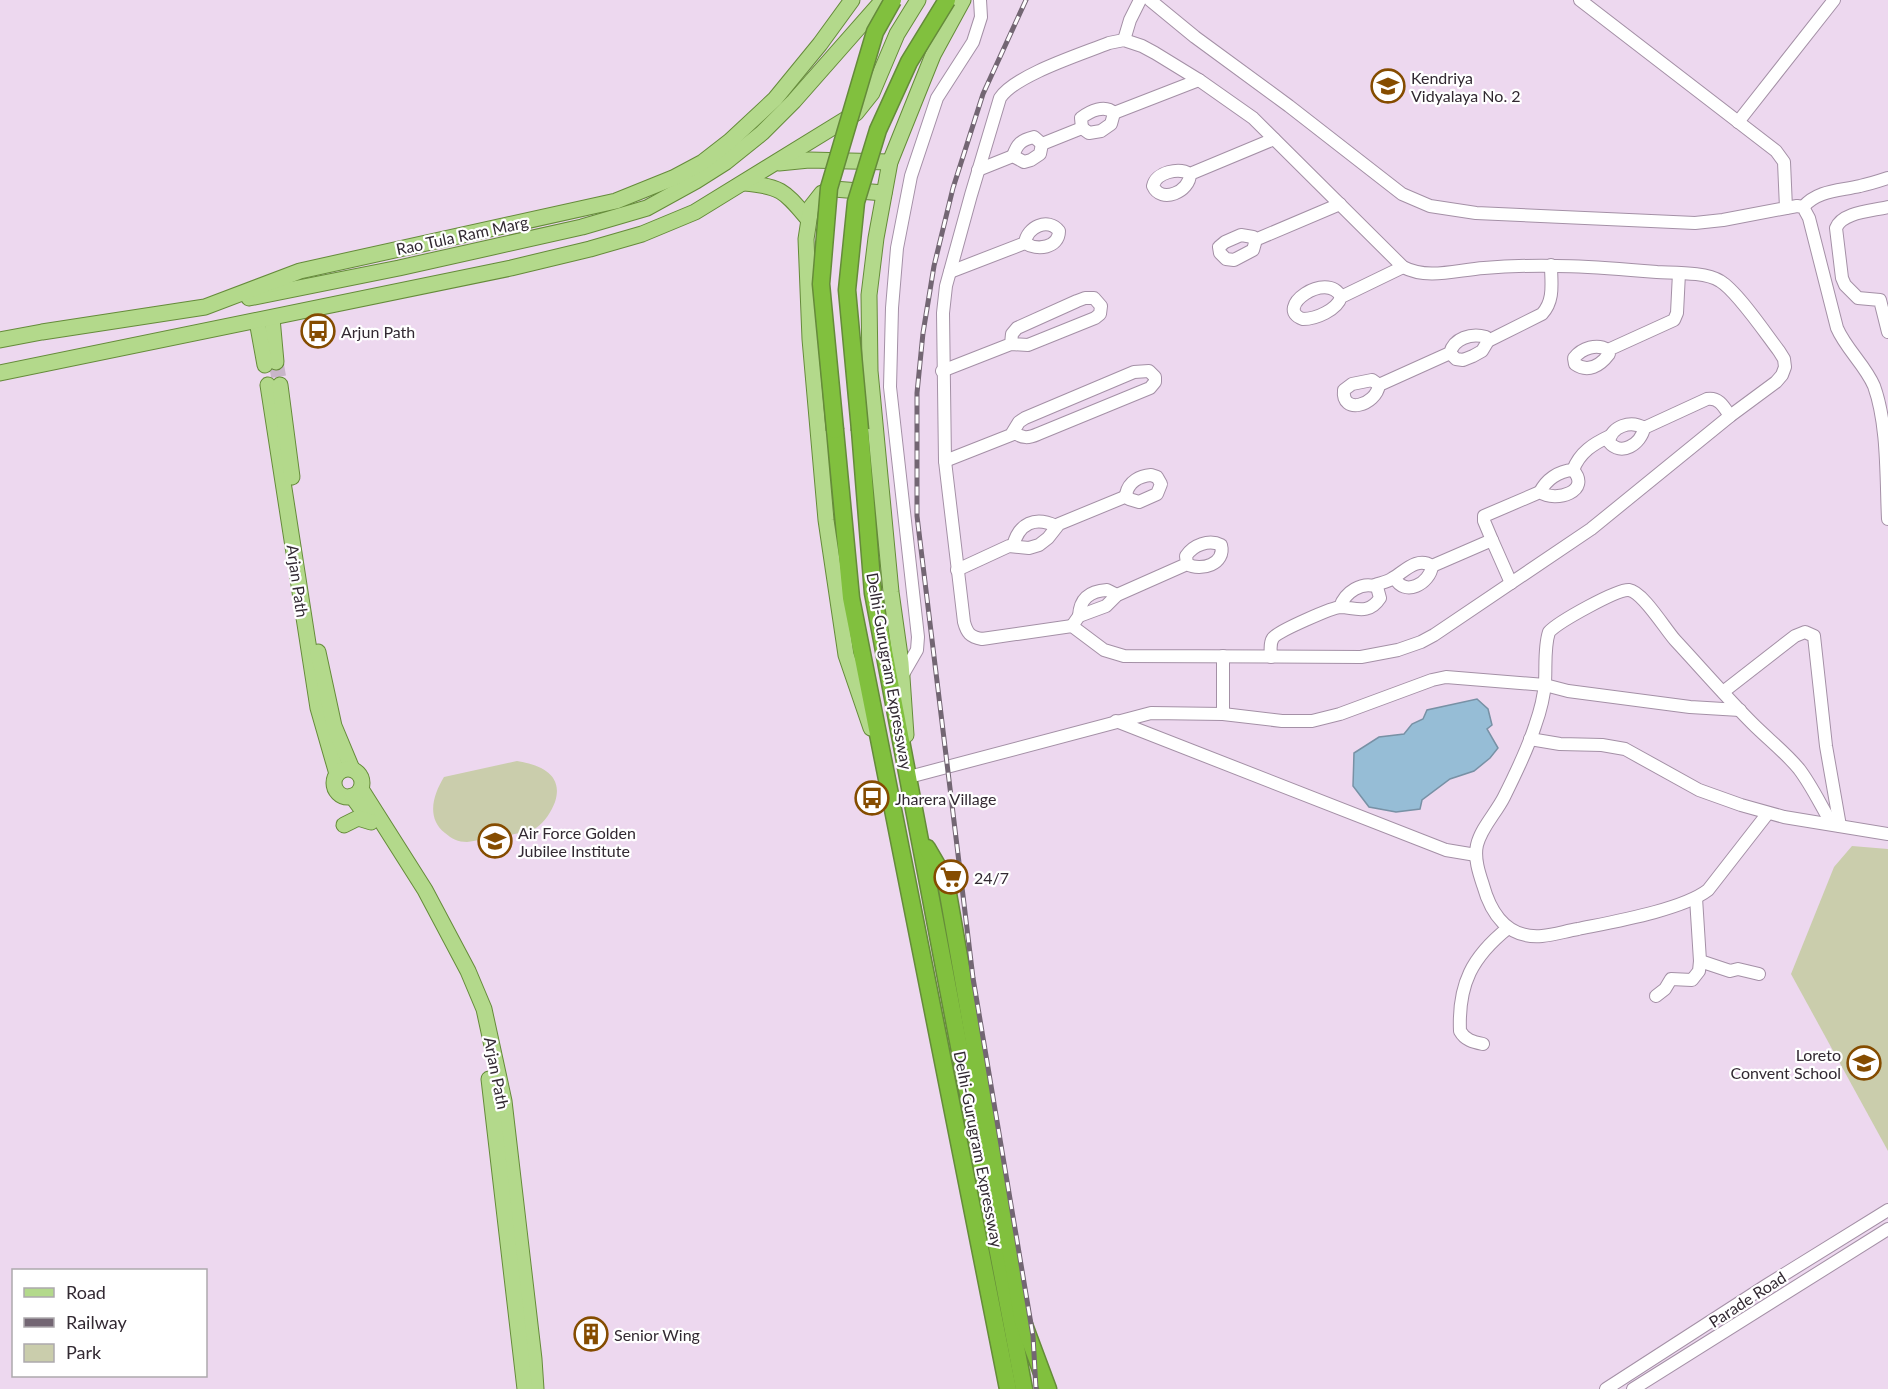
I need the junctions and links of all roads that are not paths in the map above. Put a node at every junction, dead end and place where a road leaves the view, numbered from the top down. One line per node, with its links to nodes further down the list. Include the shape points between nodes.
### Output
1 (852, 0): 41 (main road, Rao Tula Ram Marg, via 775,99 703,162 673,178 616,201 300,271)
2 (883, 0): 41 (main road, via 762,133 726,162 647,208 399,268)
3 (893, 0): 84 (highway, Delhi-Gurugram Expressway, bridge, via 875,32 829,188 821,284 851,598)
4 (918, 0): 22 (main road, via 897,34 865,104 833,129)
5 (947, 0): 85 (highway, Delhi-Gurugram Expressway, bridge, via 909,62 878,130 856,202 847,290 873,593)
6 (963, 0): 21 (main road, via 933,55)
7 (993, 0): 12 (street)
8 (1140, 0): 13 (street)
9 (1150, 0): 31 (street, via 1388,185 1419,202 1476,213 1695,223)
10 (1580, 0): 16 (street)
11 (1834, 0): 16 (street)
12 (980, 6): 76 (street, via 973,42 937,98 911,176 897,248 890,387 918,637 917,650)
13 (1124, 40): 14 (street, via 1142,46); 23 (street, via 1109,43 1009,88 1000,98)
14 (1199, 80): 15 (street); 18 (street, via 1253,118)
15 (1114, 113): 17 (street, via 1111,124 1101,131 1089,133); 17 (street, via 1103,108 1086,114 1081,118)
16 (1738, 122): 31 (street, via 1781,156)
17 (1082, 128): 19 (street)
18 (1274, 139): 24 (street); 28 (street)
19 (1042, 144): 20 (street, via 1035,138 1027,139 1018,145); 20 (street, via 1040,154 1031,160 1024,162)
20 (1013, 156): 23 (street)
21 (890, 162): 22 (main road, via 809,160); 27 (main road)
22 (773, 164): 26 (main road)
23 (978, 170): 37 (street)
24 (1190, 174)
25 (1888, 178): 29 (street, via 1821,194)
26 (744, 183): 32 (main road, via 780,190); 42 (main road, via 695,212 642,234 590,249)
27 (884, 193): 32 (main road, via 834,189 822,193 811,207); 76 (main road, via 869,295 870,370)
28 (1340, 204): 33 (street); 36 (street)
29 (1803, 207): 31 (street); 62 (street, via 1837,328 1870,378 1882,408)
30 (1888, 207): 40 (street, via 1845,217 1836,228 1845,285 1858,298)
31 (1786, 208)
32 (808, 219): 84 (main road, via 810,339 826,520 846,655)
33 (1255, 240)
34 (1025, 243): 37 (street)
35 (1551, 265): 36 (street, via 1431,274); 38 (street); 45 (street, via 1551,296 1545,311)
36 (1403, 267): 39 (street)
37 (950, 272): 50 (street, via 943,313)
38 (1679, 273): 47 (street, via 1674,320); 54 (street, via 1720,281 1784,359 1785,367 1776,382)
39 (1341, 297)
40 (1884, 299): 43 (street)
41 (205, 307): 44 (main road, Rao Tula Ram Marg)
42 (264, 320): 49 (main road); 51 (main road)
43 (1888, 332)
44 (0, 340)
45 (1488, 341): 48 (street, via 1482,351 1468,358 1456,358); 48 (street, via 1480,335 1462,338 1454,343)
46 (1011, 344): 46 (street, via 1028,345 1095,318 1101,306 1094,298 1077,301 1017,328); 50 (street)
47 (1608, 350)
48 (1450, 353): 53 (street)
49 (271, 364)
50 (942, 371): 58 (street)
51 (0, 373)
52 (274, 385): 83 (main road, Arjan Path, via 318,708)
53 (1379, 386)
54 (1730, 416): 55 (street, via 1712,398); 70 (street, via 1591,529)
55 (1644, 428): 57 (street, via 1630,424); 57 (street, via 1638,442 1626,448 1612,447)
56 (1014, 432): 56 (street, via 1025,418 1134,372 1149,371 1155,378 1150,388 1038,434 1026,438); 58 (street)
57 (1610, 436): 59 (street, via 1584,451)
58 (945, 461): 68 (street)
59 (1573, 470): 60 (street, via 1551,478); 60 (street, via 1578,481 1572,492 1551,497)
60 (1540, 492): 64 (street, via 1483,518)
61 (1127, 496): 63 (street)
62 (1888, 519)
63 (1056, 526): 65 (street, via 1039,545); 65 (street, via 1042,520 1030,523 1020,530)
64 (1492, 540): 67 (street); 70 (street)
65 (1013, 546): 68 (street)
66 (1187, 564): 73 (street, via 1117,595 1109,604)
67 (1432, 566): 69 (street, via 1414,565); 69 (street, via 1430,576 1415,587 1401,586)
68 (957, 570): 73 (street, via 963,622 974,638)
69 (1395, 578): 71 (street)
70 (1511, 584): 75 (street, via 1434,635 1398,650 1361,657)
71 (1375, 585): 72 (street, via 1350,592); 72 (street, via 1380,598 1373,605 1357,610)
72 (1340, 607): 75 (street, via 1277,634 1271,644)
73 (1076, 621): 74 (street, via 1077,628 1104,650 1117,655)
74 (1223, 656): 75 (street); 80 (street)
75 (1271, 657)
76 (902, 676): 85 (main road)
77 (1545, 685): 78 (street, via 1549,632 1583,610 1627,590 1641,598); 79 (street, via 1690,707); 80 (street, via 1446,677 1312,721); 82 (street)
78 (1723, 692): 79 (street); 90 (street, via 1795,636 1805,632 1814,636)
79 (1740, 710): 90 (street, via 1796,766)
80 (1223, 714): 81 (street, via 1161,712)
81 (1116, 721): 85 (street); 93 (street, via 1446,850)
82 (1530, 739): 87 (street, via 1625,749 1699,790); 93 (street, via 1478,841)
83 (344, 772): 86 (main road, via 361,777); 86 (main road, via 334,781 338,792 344,796)
84 (888, 777): 106 (highway, Delhi-Gurugram Expressway)
85 (909, 777): 92 (highway, Delhi-Gurugram Expressway)
86 (357, 793): 88 (main road, Arjan Path); 105 (main road, Arjan Path, via 425,890 484,1009 504,1101)
87 (1768, 813): 90 (street); 94 (street, via 1708,890)
88 (371, 822): 89 (main road, via 358,818); 104 (main road, Arjan Path, via 458,970 478,1017 493,1105)
89 (344, 825)
90 (1836, 825): 91 (street)
91 (1888, 834)
92 (920, 837): 107 (highway, Delhi-Gurugram Expressway); 108 (highway, via 947,888 1023,1322)
93 (1476, 855): 95 (street, via 1487,899 1496,917)
94 (1696, 898): 95 (street, via 1660,910 1542,936); 96 (street)
95 (1508, 928): 99 (street, via 1486,946 1466,977 1460,1031 1471,1041)
96 (1700, 961): 97 (street, via 1727,971 1738,969); 98 (street, via 1692,980 1671,980)
97 (1759, 974)
98 (1656, 996)
99 (1483, 1044)
100 (1888, 1210): 102 (street, Parade Road)
101 (1888, 1230): 103 (street, Parade Road)
102 (1830, 1246): 103 (street); 109 (street, Parade Road)
103 (1839, 1260): 110 (street, Parade Road)
104 (525, 1389)
105 (536, 1389)
106 (1008, 1389)
107 (1024, 1389)
108 (1048, 1389)
109 (1606, 1389)
110 (1633, 1389)

